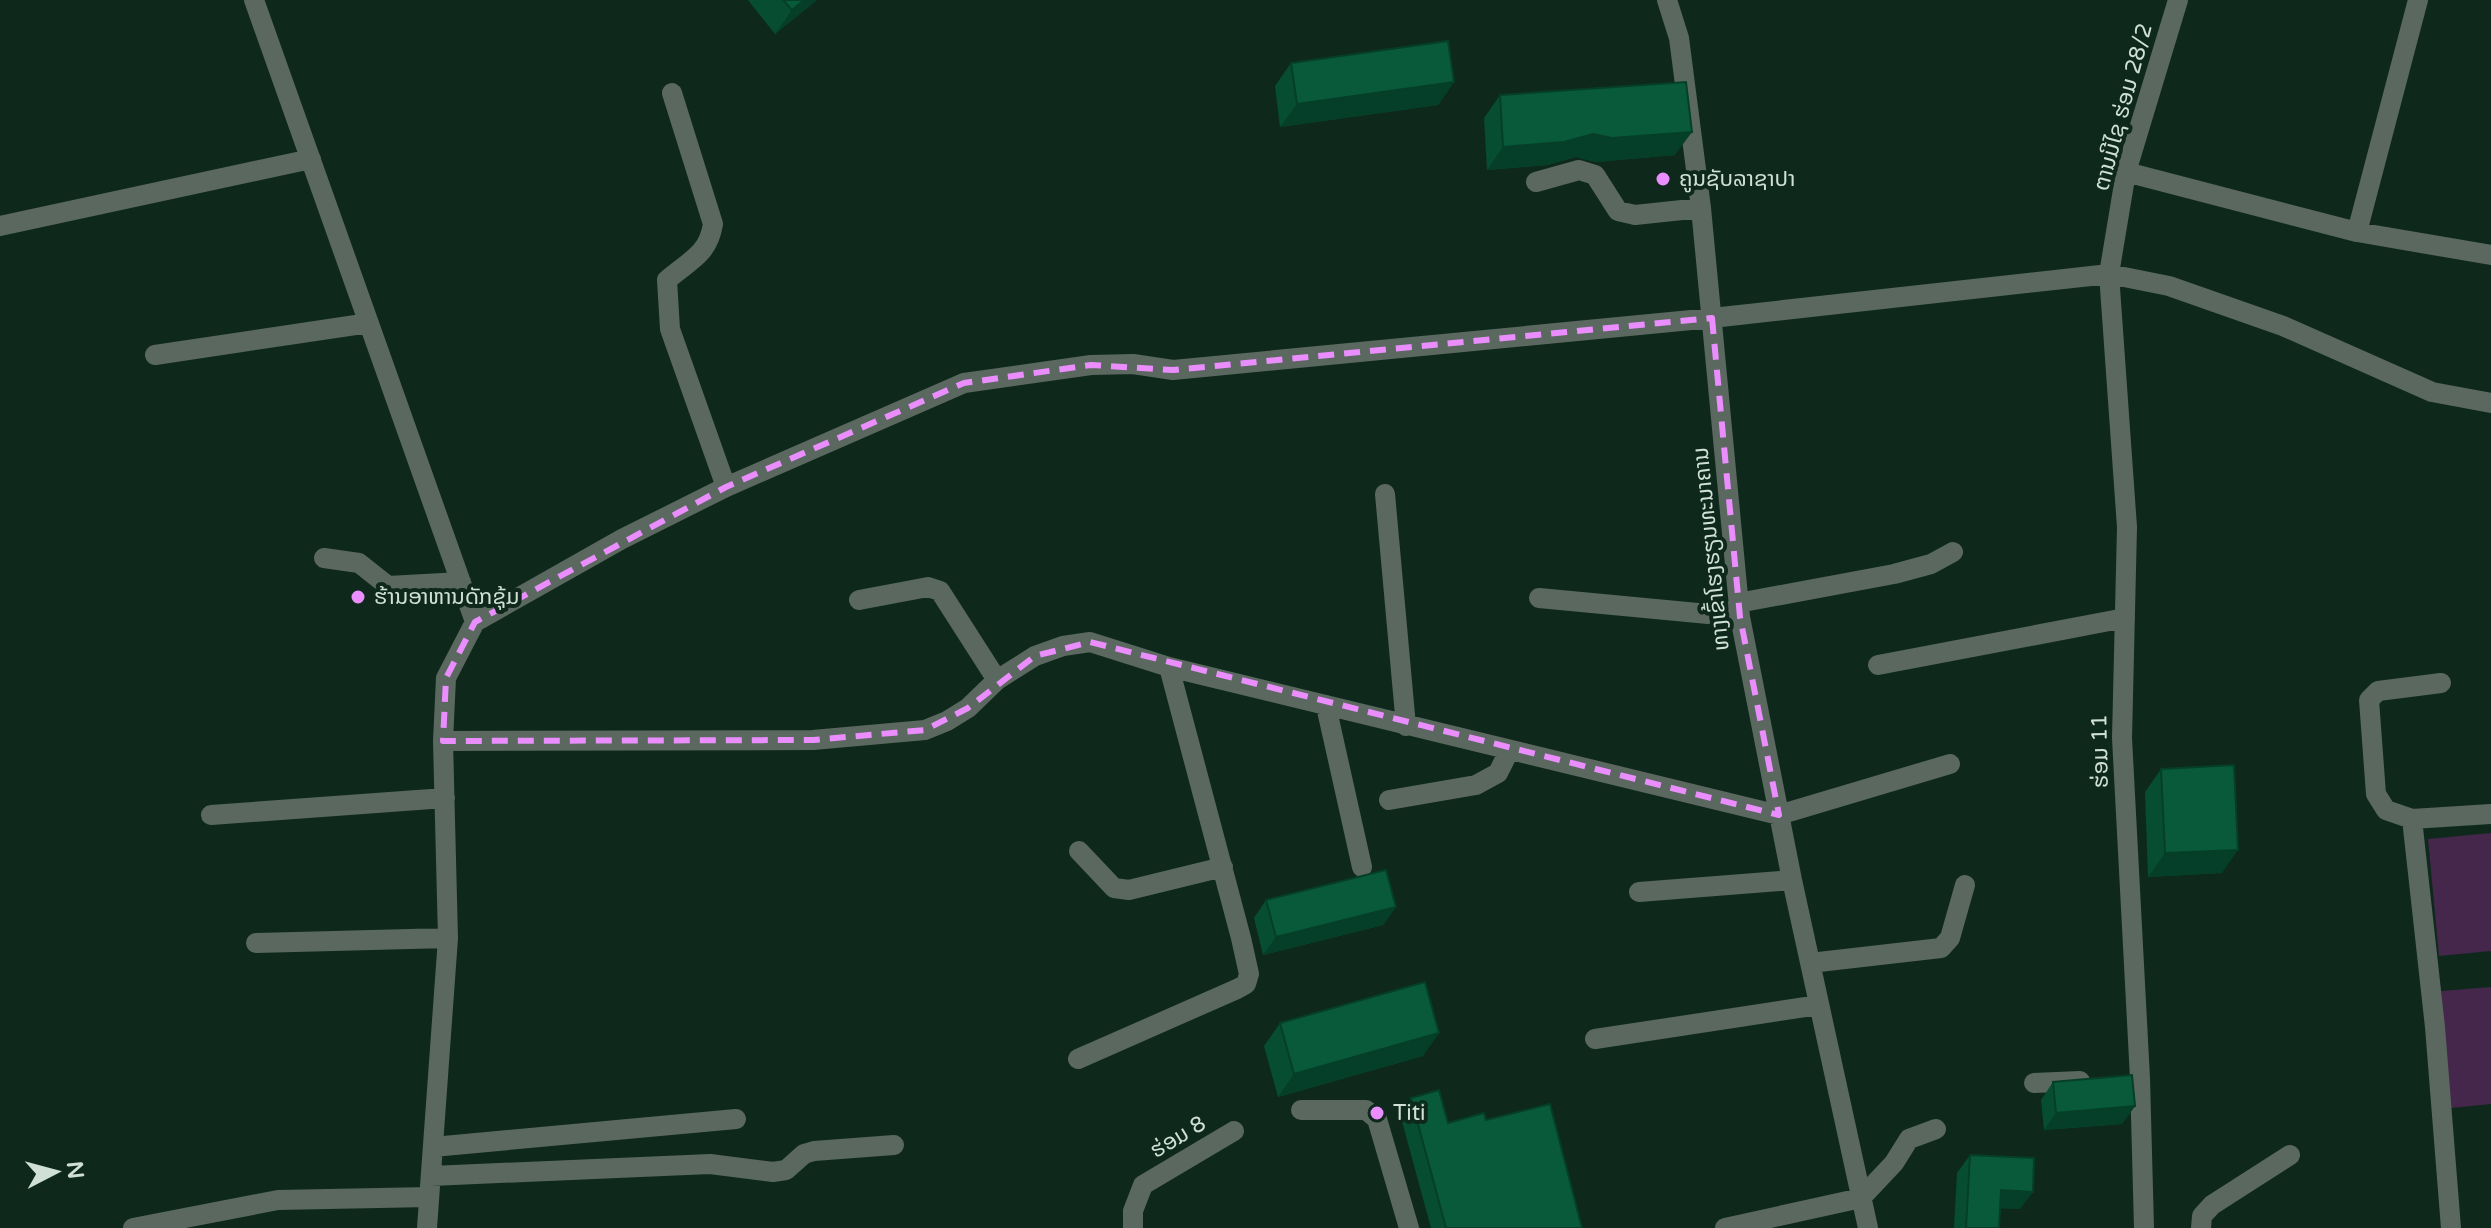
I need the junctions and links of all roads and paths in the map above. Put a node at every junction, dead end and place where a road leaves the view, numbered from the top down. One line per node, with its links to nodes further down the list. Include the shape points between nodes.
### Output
1 (254, 0): 6 (street)
2 (1667, 0): 9 (street, ທາງເຂົ້າໂຮງຮຽນທະນາຄານ, via 1679,38)
3 (2178, 0): 7 (street, ຕານມີໄຊ ຮ່ອມ 28/2)
4 (2418, 0): 11 (street)
5 (672, 93): 18 (street, via 713,224 711,242 667,280 670,329)
6 (311, 159): 10 (street); 15 (street)
7 (2126, 172): 11 (street); 13 (street, ຕານມີໄຊ ຮ່ອມ 28/2)
8 (1536, 182): 9 (street, via 1579,170 1595,175 1618,211 1635,215)
9 (1701, 208): 14 (street, ທາງເຂົ້າໂຮງຮຽນທະນາຄານ)
10 (0, 226)
11 (2357, 232): 12 (street)
12 (2491, 255)
13 (2109, 274): 14 (street); 17 (street, via 2169,286 2283,326 2432,392); 26 (street, ຮ່ອມ 11, via 2127,527)
14 (1712, 318): 18 (street, via 1173,370 1091,365 964,383); 25 (street, ທາງເຂົ້າໂຮງຮຽນທະນາຄານ)
15 (369, 323): 16 (street); 22 (street)
16 (155, 355)
17 (2491, 403)
18 (726, 487): 27 (street)
19 (1385, 494): 33 (street)
20 (1953, 552): 25 (street, via 1931,564)
21 (324, 558): 22 (street, via 359,563 388,586)
22 (461, 582): 27 (street)
23 (1539, 598): 25 (street)
24 (859, 600): 30 (street, via 928,587 940,591)
25 (1739, 610): 41 (street, ທາງເຂົ້າໂຮງຮຽນທະນາຄານ)
26 (2125, 618): 28 (street); 73 (street, ຮ່ອມ 11, via 2122,738 2133,1078)
27 (475, 622): 34 (street, via 446,678)
28 (1878, 665)
29 (1169, 667): 30 (street, via 1090,642 1035,656); 32 (street); 44 (street)
30 (997, 680): 34 (street, via 968,708 925,730 813,740)
31 (2441, 683): 42 (street, via 2378,691 2369,700 2376,794 2386,810)
32 (1326, 706): 33 (street); 45 (street)
33 (1406, 726): 35 (street)
34 (443, 741): 37 (street)
35 (1509, 751): 38 (street, via 1498,773 1476,785); 41 (street)
36 (1950, 764): 41 (street)
37 (445, 798): 40 (street); 49 (street)
38 (1389, 800)
39 (2491, 814): 42 (street)
40 (211, 815)
41 (1779, 815): 46 (street, ທາງເຂົ້າໂຮງຮຽນທະນາຄານ)
42 (2412, 819): 75 (street)
43 (1079, 851): 44 (street, via 1114,888 1129,890)
44 (1223, 867): 54 (street, via 1249,974 1246,984)
45 (1362, 867)
46 (1792, 880): 48 (street); 51 (street, ທາງເຂົ້າໂຮງຮຽນທະນາຄານ)
47 (1965, 885): 51 (street, via 1950,938 1941,948)
48 (1639, 892)
49 (448, 938): 50 (street); 62 (street)
50 (256, 943)
51 (1810, 963): 52 (street, ທາງເຂົ້າໂຮງຮຽນທະນາຄານ)
52 (1819, 1005): 53 (street); 66 (street, ທາງເຂົ້າໂຮງຮຽນທະນາຄານ)
53 (1595, 1039)
54 (1078, 1059)
55 (2095, 1080): 56 (street)
56 (2034, 1083)
57 (1301, 1110): 70 (street, via 1366,1110 1377,1119)
58 (736, 1119): 62 (street)
59 (1936, 1129): 66 (street, via 1909,1139)
60 (1234, 1131): 69 (street, ຮ່ອມ 8, via 1143,1185)
61 (894, 1145): 64 (street, via 814,1151 786,1170 773,1172 710,1164)
62 (433, 1147): 64 (street)
63 (2290, 1155): 74 (street, via 2212,1205 2202,1216)
64 (431, 1176): 65 (street)
65 (429, 1197): 67 (street, via 278,1200); 68 (street)
66 (1861, 1198): 71 (street); 72 (street, ທາງເຂົ້າໂຮງຮຽນທະນາຄານ)
67 (133, 1228)
68 (427, 1228)
69 (1133, 1228)
70 (1409, 1228)
71 (1725, 1228)
72 (1868, 1228)
73 (2144, 1228)
74 (2201, 1228)
75 (2451, 1228)

